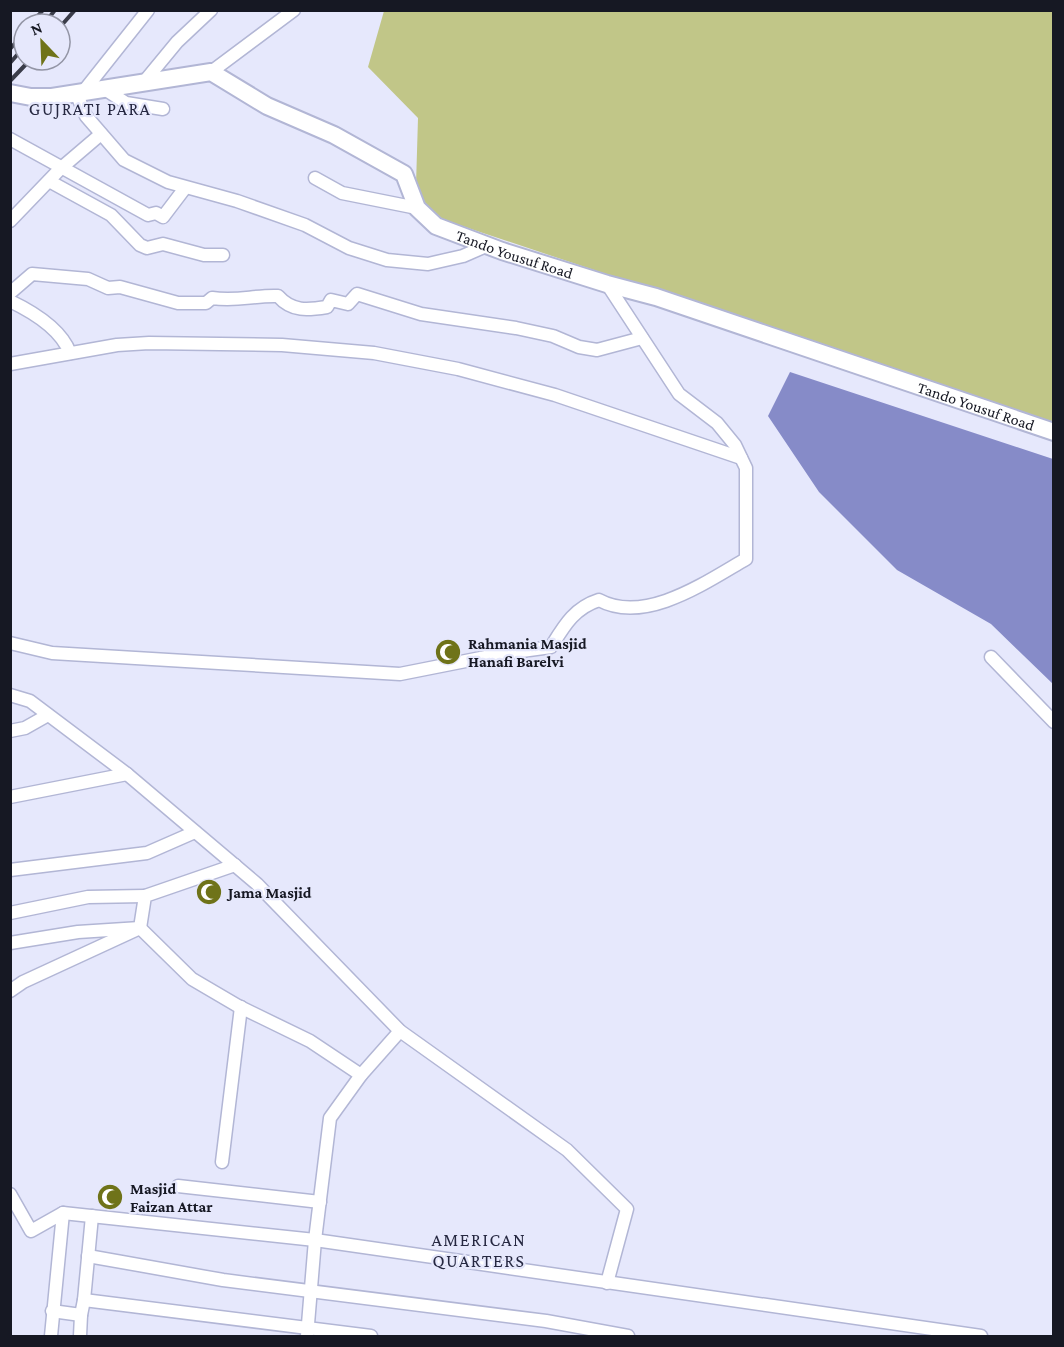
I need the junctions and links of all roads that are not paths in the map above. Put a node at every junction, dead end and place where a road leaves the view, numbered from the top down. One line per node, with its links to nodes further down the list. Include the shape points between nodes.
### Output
1 (148, 10): 7 (street)
2 (211, 10): 5 (street, via 177,42)
3 (294, 10): 4 (street)
4 (211, 72): 5 (street); 16 (street, Tando Yousuf Road, via 267,106 334,135 404,174)
5 (144, 82): 6 (street)
6 (103, 88): 7 (street); 9 (street, via 126,103)
7 (79, 92): 8 (street, via 31,97); 10 (street, via 86,116)
8 (12, 94)
9 (163, 109)
10 (101, 134): 12 (street); 15 (street, via 124,159)
11 (10, 139): 12 (street)
12 (63, 166): 14 (street); 15 (street, via 148,215 156,213 163,217)
13 (315, 178): 16 (street, via 342,193)
14 (49, 181): 17 (street); 19 (street, via 111,215 147,248 163,244 204,255)
15 (185, 188): 18 (street, via 305,225 349,248 387,260 428,264)
16 (417, 208): 18 (street, Tando Yousuf Road, via 436,226)
17 (10, 221)
18 (486, 246): 20 (street, Tando Yousuf Road)
19 (223, 255)
20 (607, 284): 23 (street); 26 (street, Tando Yousuf Road, via 656,297)
21 (10, 292): 23 (street, via 32,274 88,279 108,288 120,287 178,303 206,303 212,298 236,302 256,296 278,296 285,304 308,310 327,307 331,300 348,304 357,294 421,314 516,328 597,350)
22 (10, 302): 24 (street, via 33,312 65,340)
23 (642, 338): 27 (street, via 679,394 717,423)
24 (70, 353): 25 (street); 27 (street, via 149,343 282,345 374,353 458,369 555,395)
25 (10, 364)
26 (1053, 432)
27 (741, 458): 28 (street, via 746,468 746,559 692,589 656,603 625,608 599,600 583,605 567,620 551,647 400,674 52,653)
28 (10, 643)
29 (991, 657): 32 (street)
30 (10, 695): 31 (street, via 30,701)
31 (48, 715): 33 (street, via 25,728); 34 (street)
32 (1053, 722)
33 (10, 731)
34 (127, 774): 35 (street); 36 (street)
35 (10, 797)
36 (195, 832): 37 (street); 38 (street, via 147,853)
37 (235, 865): 39 (street); 45 (street)
38 (10, 870)
39 (145, 896): 40 (street, via 88,897); 41 (street)
40 (10, 913)
41 (140, 928): 42 (street, via 78,932); 43 (street); 44 (street, via 192,979)
42 (10, 943)
43 (10, 991)
44 (241, 1007): 46 (street, via 310,1041); 47 (street)
45 (400, 1031): 46 (street); 55 (street, via 567,1150 627,1209)
46 (361, 1075): 50 (street, via 330,1118)
47 (222, 1162)
48 (178, 1186): 50 (street)
49 (10, 1194): 51 (street, via 31,1231)
50 (320, 1202): 53 (street)
51 (63, 1213): 52 (street); 58 (street)
52 (92, 1216): 53 (street); 54 (street)
53 (315, 1240): 55 (street); 56 (street)
54 (88, 1256): 56 (street, via 223,1280); 57 (street)
55 (607, 1283): 65 (street)
56 (310, 1290): 60 (street); 64 (street, via 546,1321)
57 (84, 1300): 59 (street); 60 (street)
58 (52, 1311): 59 (street); 61 (street)
59 (81, 1315): 62 (street)
60 (308, 1332): 63 (street)
61 (51, 1336)
62 (80, 1336)
63 (371, 1336)
64 (628, 1336)
65 (981, 1336)

